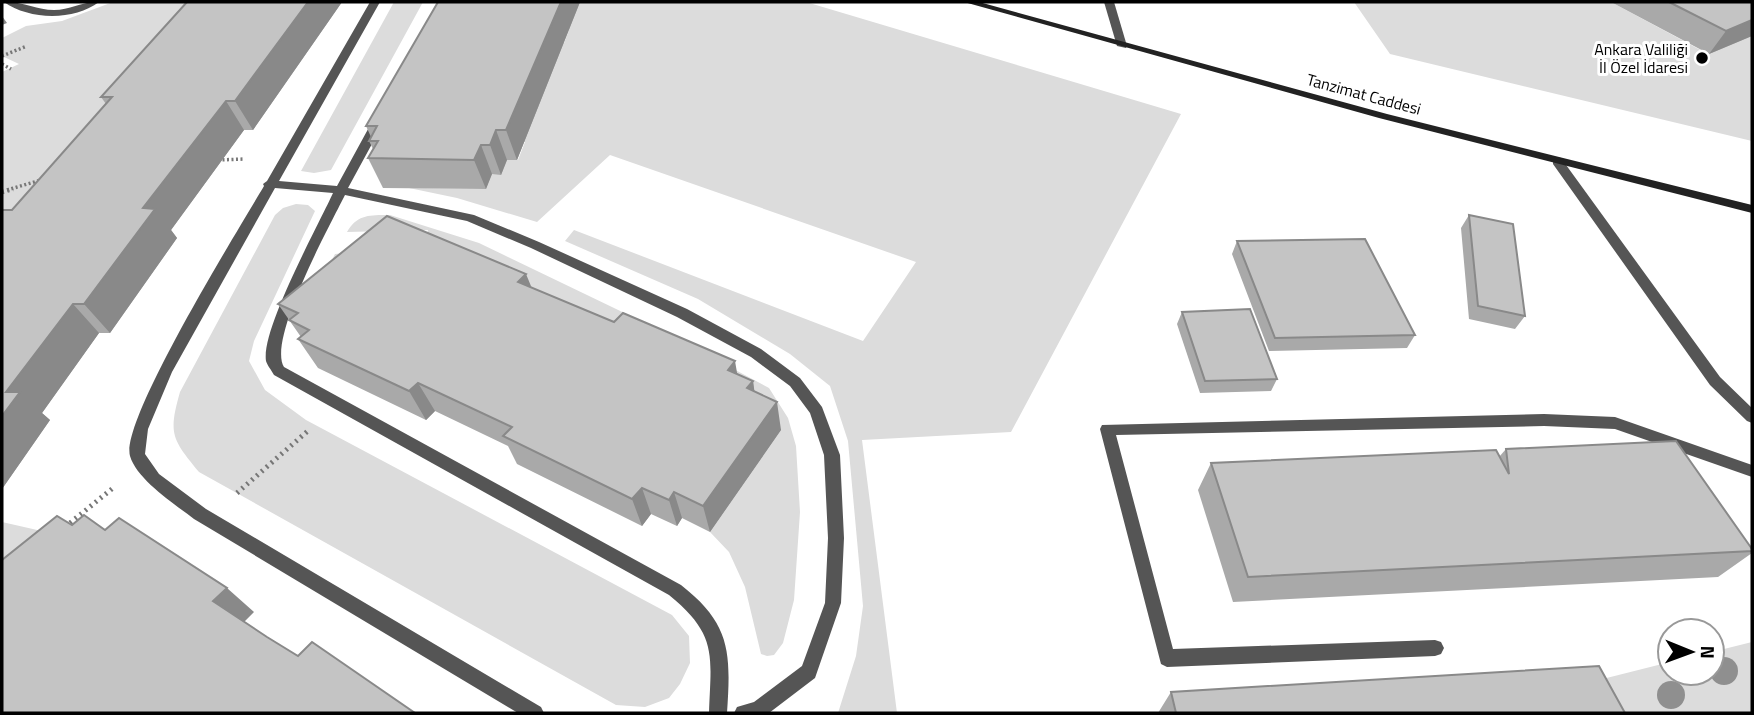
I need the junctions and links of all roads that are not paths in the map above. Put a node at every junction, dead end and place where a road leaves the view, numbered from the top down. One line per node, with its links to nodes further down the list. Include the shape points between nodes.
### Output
1 (9, 2): 2 (street, via 52,14)
2 (94, 2)
3 (375, 2): 9 (street)
4 (969, 2): 6 (main road, Tanzimat Caddesi)
5 (1110, 2): 6 (street)
6 (1122, 46): 8 (main road, Tanzimat Caddesi)
7 (387, 106): 10 (street)
8 (1557, 161): 11 (main road, Tanzimat Caddesi); 12 (street, via 1715,381)
9 (270, 184): 10 (street); 15 (street, via 165,371 141,429 137,455 154,479 200,514)
10 (341, 190): 16 (street, via 276,334 273,361 279,371 696,605 710,622 721,658); 17 (street, via 439,210 502,230 681,313 756,353 796,382 817,411 832,455 833,603 809,672 758,710)
11 (1752, 209)
12 (1752, 417)
13 (1752, 471): 14 (street, via 1615,423 1544,420 1107,429 1167,658)
14 (1435, 648)
15 (535, 713)
16 (718, 713)
17 (743, 713)

